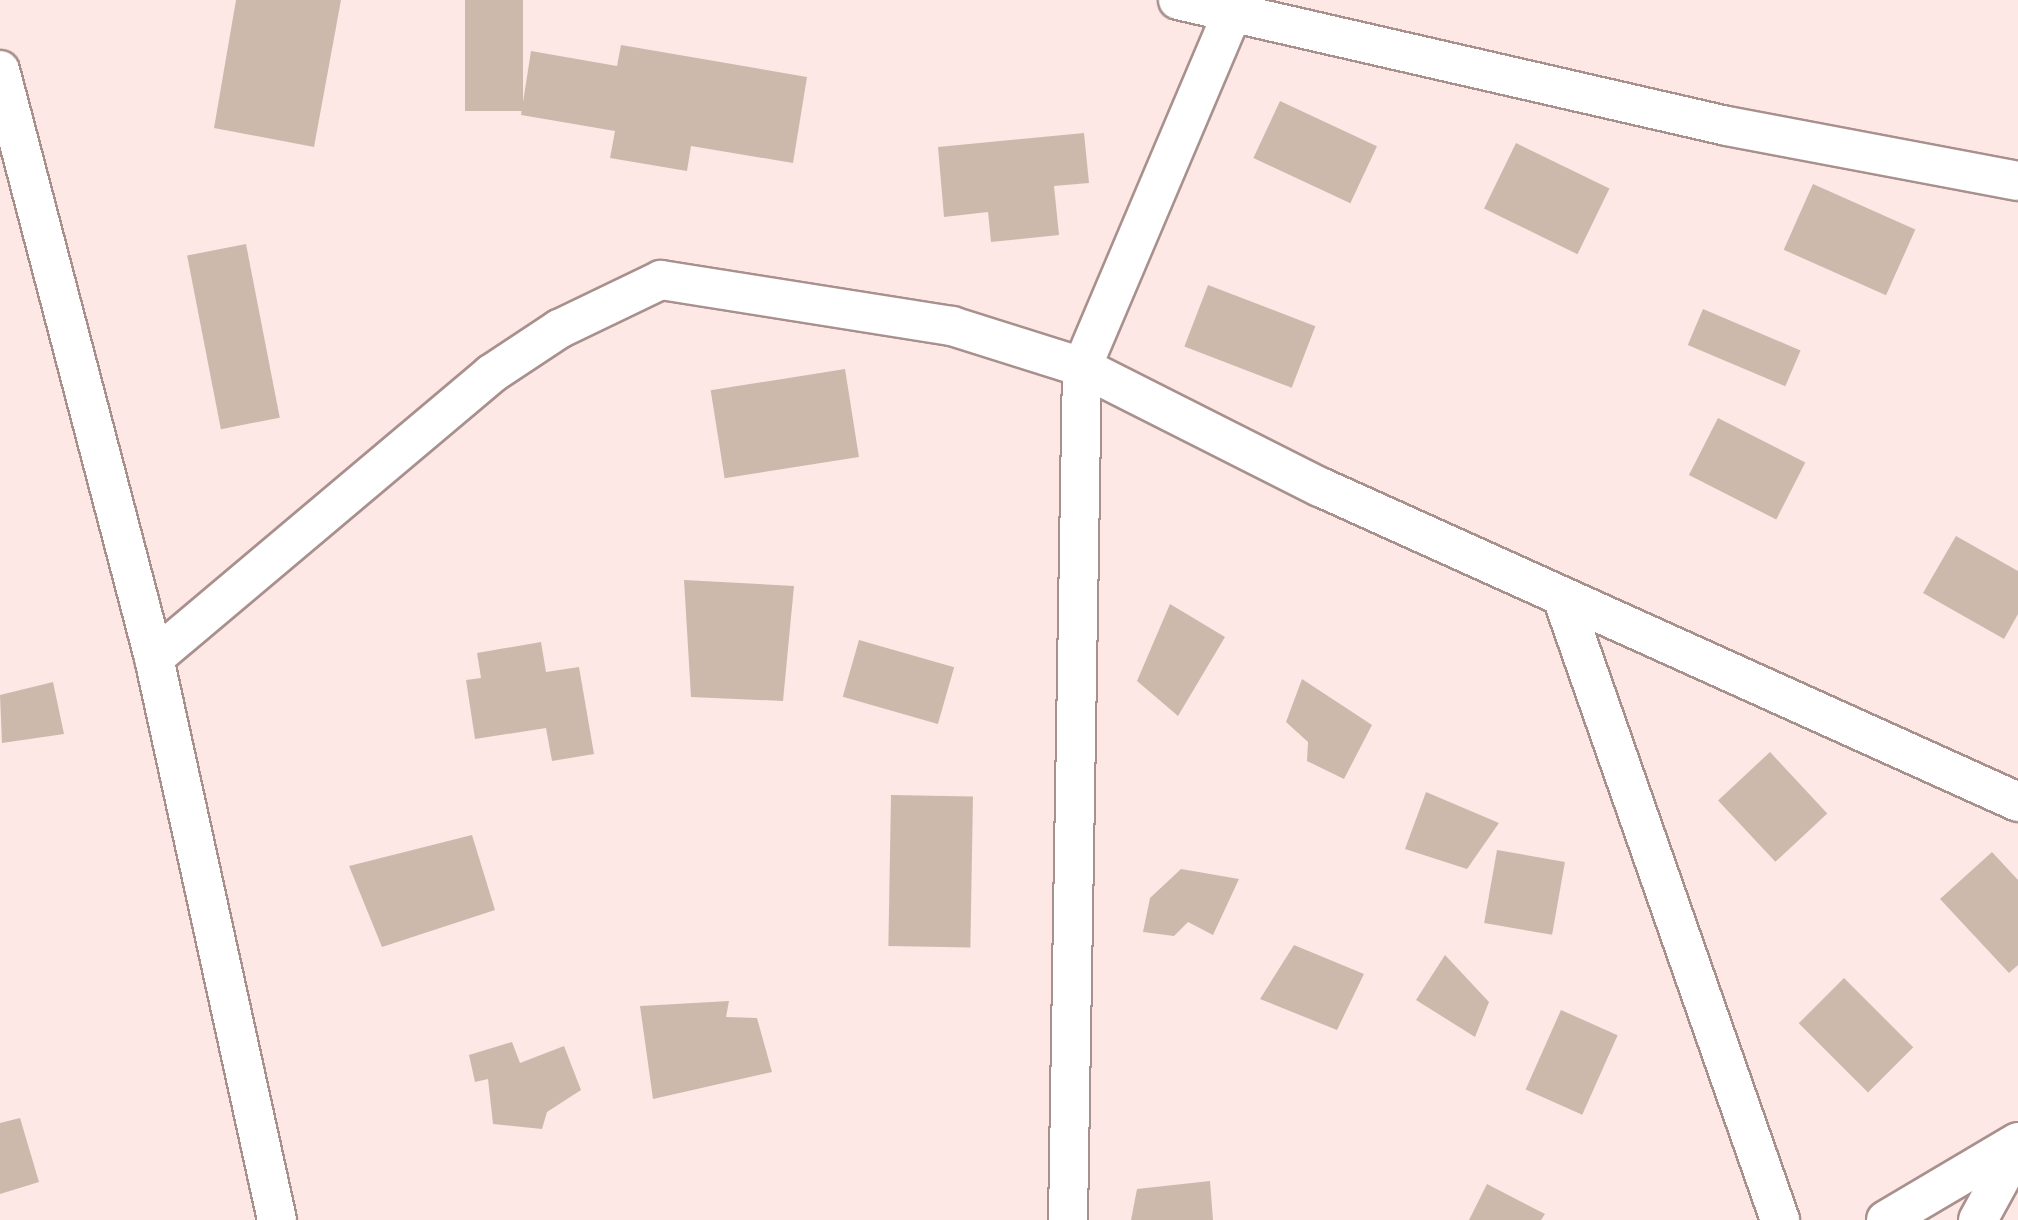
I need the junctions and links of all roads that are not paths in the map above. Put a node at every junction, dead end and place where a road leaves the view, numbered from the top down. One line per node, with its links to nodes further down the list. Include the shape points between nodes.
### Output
1 (1178, 0): 2 (main road)
2 (1232, 14): 4 (main road, via 1727,126); 5 (main road)
3 (0, 70): 7 (main road)
4 (2018, 181)
5 (1082, 368): 6 (main road, via 1320,487); 7 (main road, via 952,326 661,280 559,329 491,374); 11 (main road)
6 (1562, 597): 8 (main road); 12 (main road)
7 (154, 657): 10 (main road)
8 (2018, 802)
9 (2018, 1144): 13 (main road); 14 (main road)
10 (277, 1220)
11 (1068, 1220)
12 (1780, 1220)
13 (1886, 1220)
14 (1978, 1220)

